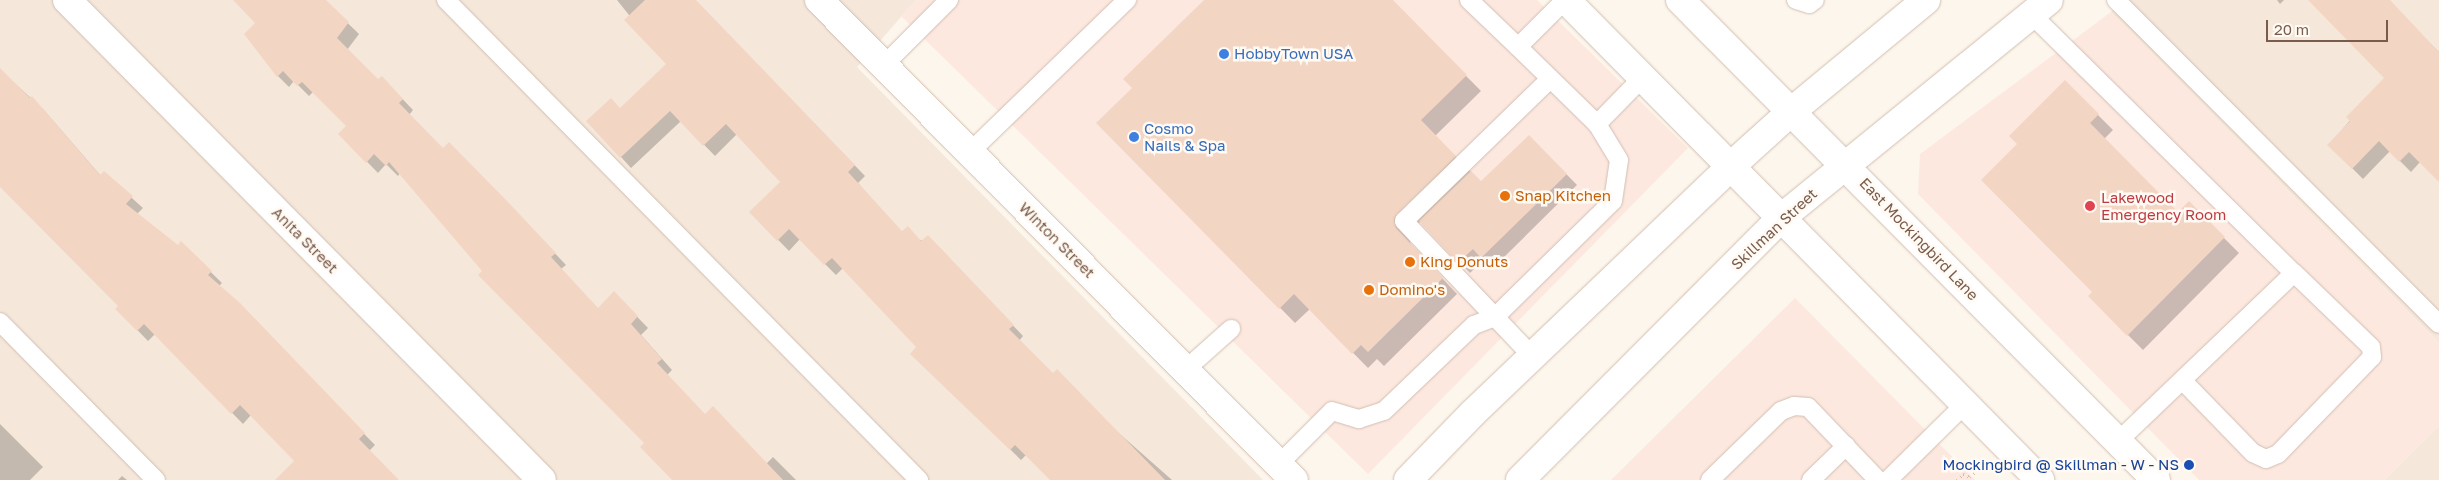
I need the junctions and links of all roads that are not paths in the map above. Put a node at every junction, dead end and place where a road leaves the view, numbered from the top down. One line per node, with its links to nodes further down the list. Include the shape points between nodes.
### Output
1 (67, 0): 37 (main road, Anita Street)
2 (446, 0): 38 (lane)
3 (819, 0): 15 (main road, Winton Street)
4 (949, 0): 15 (lane)
5 (1127, 0): 20 (lane)
6 (1470, 0): 14 (lane)
7 (1565, 0): 14 (lane); 16 (main road)
8 (1680, 0): 18 (main road, East Mockingbird Lane)
9 (1796, 0): 10 (lane, via 1809,4)
10 (1815, 0)
11 (2116, 0): 27 (lane)
12 (1920, 2): 18 (main road)
13 (2040, 7): 21 (main road, Skillman Street); 24 (lane)
14 (1518, 47): 17 (lane)
15 (884, 65): 20 (main road, Winton Street)
16 (1643, 77): 19 (lane); 22 (main road)
17 (1550, 79): 19 (lane); 25 (lane, via 1404,221)
18 (1792, 112): 21 (main road, East Mockingbird Lane); 22 (main road)
19 (1596, 124): 25 (lane, via 1619,160 1612,201)
20 (970, 152): 30 (main road, Winton Street)
21 (1846, 164): 23 (main road, Skillman Street); 33 (main road, East Mockingbird Lane)
22 (1730, 167): 23 (main road); 29 (main road)
23 (1782, 218): 32 (main road); 40 (main road, Skillman Street)
24 (2294, 273): 31 (lane); 31 (lane, via 2370,347 2372,357 2278,454 2266,459 2253,453)
25 (1495, 317): 29 (lane); 35 (lane, via 1474,325 1384,411 1359,419 1332,410)
26 (0, 322): 36 (lane)
27 (2439, 324)
28 (1231, 329): 30 (lane)
29 (1532, 356): 39 (main road)
30 (1185, 370): 35 (main road, Winton Street)
31 (2183, 382): 33 (lane)
32 (1965, 404): 44 (lane); 45 (main road)
33 (2118, 441): 46 (main road, East Mockingbird Lane)
34 (1846, 446): 41 (lane, via 1808,407 1794,406 1781,411); 42 (lane); 43 (lane)
35 (1286, 472)
36 (156, 480)
37 (542, 480)
38 (919, 480)
39 (1408, 480)
40 (1520, 480)
41 (1710, 480)
42 (1811, 480)
43 (1878, 480)
44 (1888, 480)
45 (2040, 480)
46 (2156, 480)

